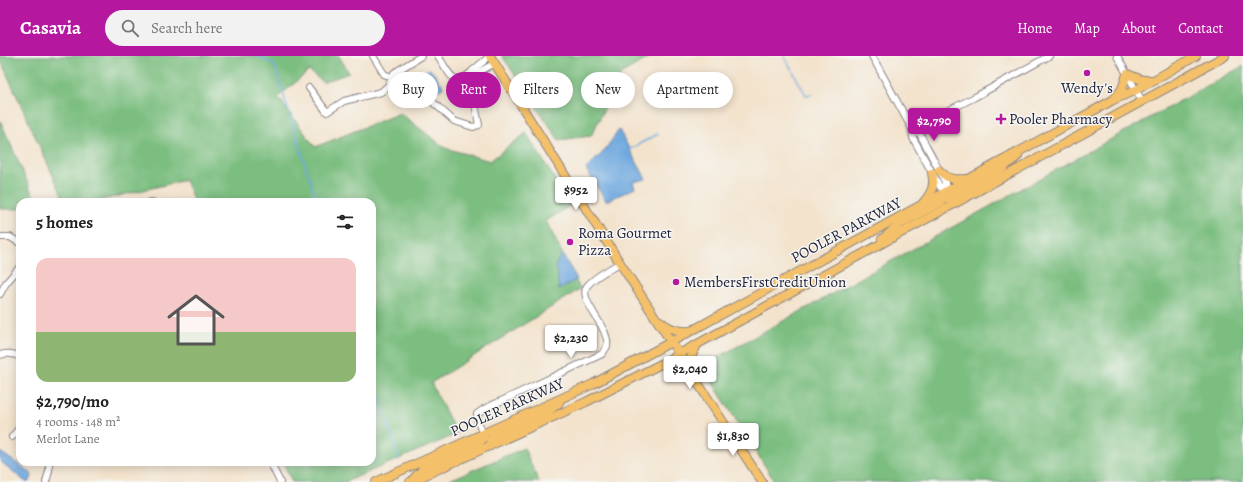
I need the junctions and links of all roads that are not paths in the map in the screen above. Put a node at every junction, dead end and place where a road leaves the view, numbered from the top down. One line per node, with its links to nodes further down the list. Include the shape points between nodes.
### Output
1 (373, 56): 14 (street)
2 (421, 56): 10 (street)
3 (438, 56): 11 (street)
4 (872, 56): 23 (street)
5 (1049, 56): 23 (street)
6 (1117, 56): 13 (street)
7 (1196, 56): 15 (main road, POOLER PARKWAY)
8 (1225, 56): 20 (main road, POOLER PARKWAY)
9 (492, 58): 12 (street); 32 (main road)
10 (396, 72)
11 (449, 72)
12 (472, 72)
13 (1127, 74): 15 (main road, via 1142,80); 18 (street); 19 (main road, via 1122,89)
14 (388, 76)
15 (1155, 80): 18 (main road, POOLER PARKWAY)
16 (388, 86): 17 (street, via 379,92 344,100 327,112)
17 (309, 88)
18 (1136, 90): 19 (main road, POOLER PARKWAY); 20 (street)
19 (1113, 100): 24 (main road, POOLER PARKWAY)
20 (1142, 101): 27 (main road, POOLER PARKWAY)
21 (438, 107): 22 (street, via 454,121 474,127 479,125)
22 (476, 108)
23 (912, 128): 25 (street, via 920,134)
24 (1031, 145): 26 (main road, POOLER PARKWAY); 27 (main road, via 1002,170)
25 (936, 172): 26 (main road, via 949,179); 27 (street, via 940,186); 28 (main road, via 932,190)
26 (970, 178): 27 (main road, POOLER PARKWAY)
27 (949, 198): 28 (main road, POOLER PARKWAY); 31 (main road, POOLER PARKWAY); 31 (main road, via 900,224)
28 (921, 206): 37 (main road, POOLER PARKWAY)
29 (0, 237): 30 (street, via 10,237)
30 (16, 241)
31 (866, 252): 39 (main road, POOLER PARKWAY)
32 (620, 263): 35 (main road); 48 (street, via 590,282 586,288 585,296 606,338 607,347 602,354 484,409 477,414)
33 (16, 272): 34 (street)
34 (0, 294)
35 (656, 318): 36 (main road); 37 (main road, via 676,331)
36 (661, 327): 38 (main road); 40 (main road, via 661,342)
37 (692, 330): 38 (main road, POOLER PARKWAY)
38 (671, 342): 40 (main road, POOLER PARKWAY); 41 (main road)
39 (697, 344): 41 (main road, POOLER PARKWAY); 45 (main road, via 690,357)
40 (653, 352): 46 (main road, POOLER PARKWAY)
41 (679, 354): 44 (main road, POOLER PARKWAY); 45 (main road)
42 (0, 355): 43 (street)
43 (16, 355)
44 (659, 365): 45 (main road, via 673,363); 50 (main road, POOLER PARKWAY)
45 (691, 372): 58 (main road)
46 (569, 395): 48 (main road, POOLER PARKWAY); 50 (main road, via 547,412 493,436)
47 (16, 432): 49 (street)
48 (484, 434): 53 (main road, POOLER PARKWAY); 57 (main road, via 479,443 426,466)
49 (12, 437)
50 (490, 446): 57 (main road, POOLER PARKWAY)
51 (48, 466): 54 (street)
52 (272, 466): 55 (street)
53 (384, 479): 56 (main road, POOLER PARKWAY)
54 (46, 482)
55 (280, 482)
56 (376, 482)
57 (409, 482)
58 (762, 482)

